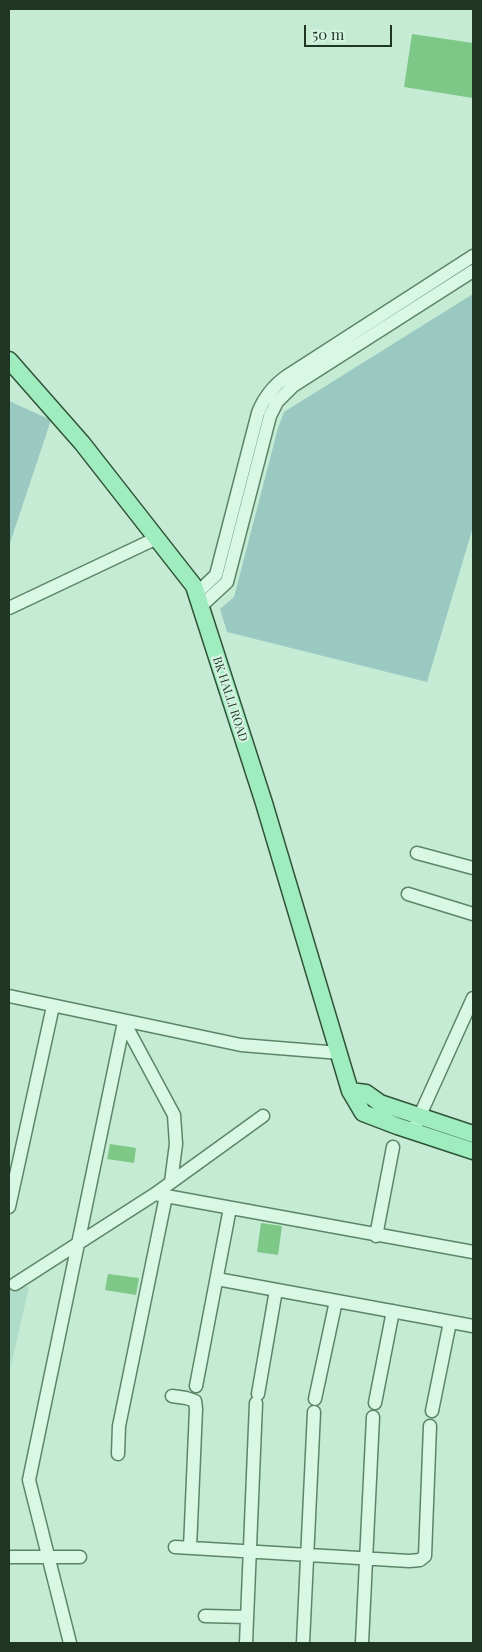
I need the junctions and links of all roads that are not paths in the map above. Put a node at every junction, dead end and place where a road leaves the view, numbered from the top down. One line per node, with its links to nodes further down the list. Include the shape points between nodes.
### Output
1 (473, 256): 5 (street, via 287,376 266,395 258,413 216,576)
2 (473, 271): 5 (street, via 282,396 270,416 227,582)
3 (9, 360): 4 (main road, BK HALLI ROAD, via 82,443)
4 (157, 538): 5 (main road, BK HALLI ROAD, via 194,586); 6 (street)
5 (198, 600): 15 (main road, BK HALLI ROAD)
6 (9, 608)
7 (417, 853): 8 (street)
8 (473, 868)
9 (408, 894): 10 (street)
10 (473, 914)
11 (9, 996): 13 (street)
12 (473, 998): 17 (street)
13 (53, 1006): 14 (street); 23 (street)
14 (124, 1022): 15 (street, via 241,1045); 21 (street, via 174,1115 176,1144); 26 (street)
15 (340, 1053): 17 (main road, BK HALLI ROAD, via 350,1092 363,1113)
16 (263, 1116): 21 (street)
17 (416, 1123): 18 (main road, BK HALLI ROAD); 20 (main road, BK HALLI ROAD)
18 (473, 1134)
19 (393, 1147): 25 (street)
20 (473, 1151)
21 (171, 1182): 22 (street)
22 (160, 1195): 24 (street); 26 (street); 41 (street, via 119,1426)
23 (9, 1207)
24 (230, 1208): 25 (street); 28 (street)
25 (376, 1236): 27 (street)
26 (79, 1243): 29 (street); 47 (street, via 29,1480)
27 (473, 1252)
28 (217, 1279): 30 (street); 35 (street)
29 (15, 1284)
30 (276, 1290): 31 (street); 44 (street, via 257,1399)
31 (336, 1301): 32 (street); 45 (street, via 314,1405)
32 (393, 1311): 33 (street); 37 (street)
33 (450, 1322): 34 (street); 38 (street)
34 (473, 1326)
35 (196, 1386)
36 (172, 1396): 43 (street, via 194,1401 196,1409)
37 (375, 1403)
38 (432, 1411)
39 (373, 1418): 49 (street)
40 (430, 1426): 49 (street, via 425,1556 415,1561)
41 (118, 1454)
42 (175, 1547): 43 (street)
43 (190, 1548): 44 (street)
44 (249, 1552): 45 (street); 51 (street)
45 (307, 1555): 49 (street); 54 (street)
46 (9, 1557): 47 (street)
47 (49, 1557): 48 (street); 52 (street)
48 (80, 1557)
49 (366, 1558): 55 (street)
50 (205, 1616): 51 (street)
51 (247, 1617): 53 (street)
52 (70, 1643)
53 (246, 1643)
54 (304, 1643)
55 (362, 1643)

